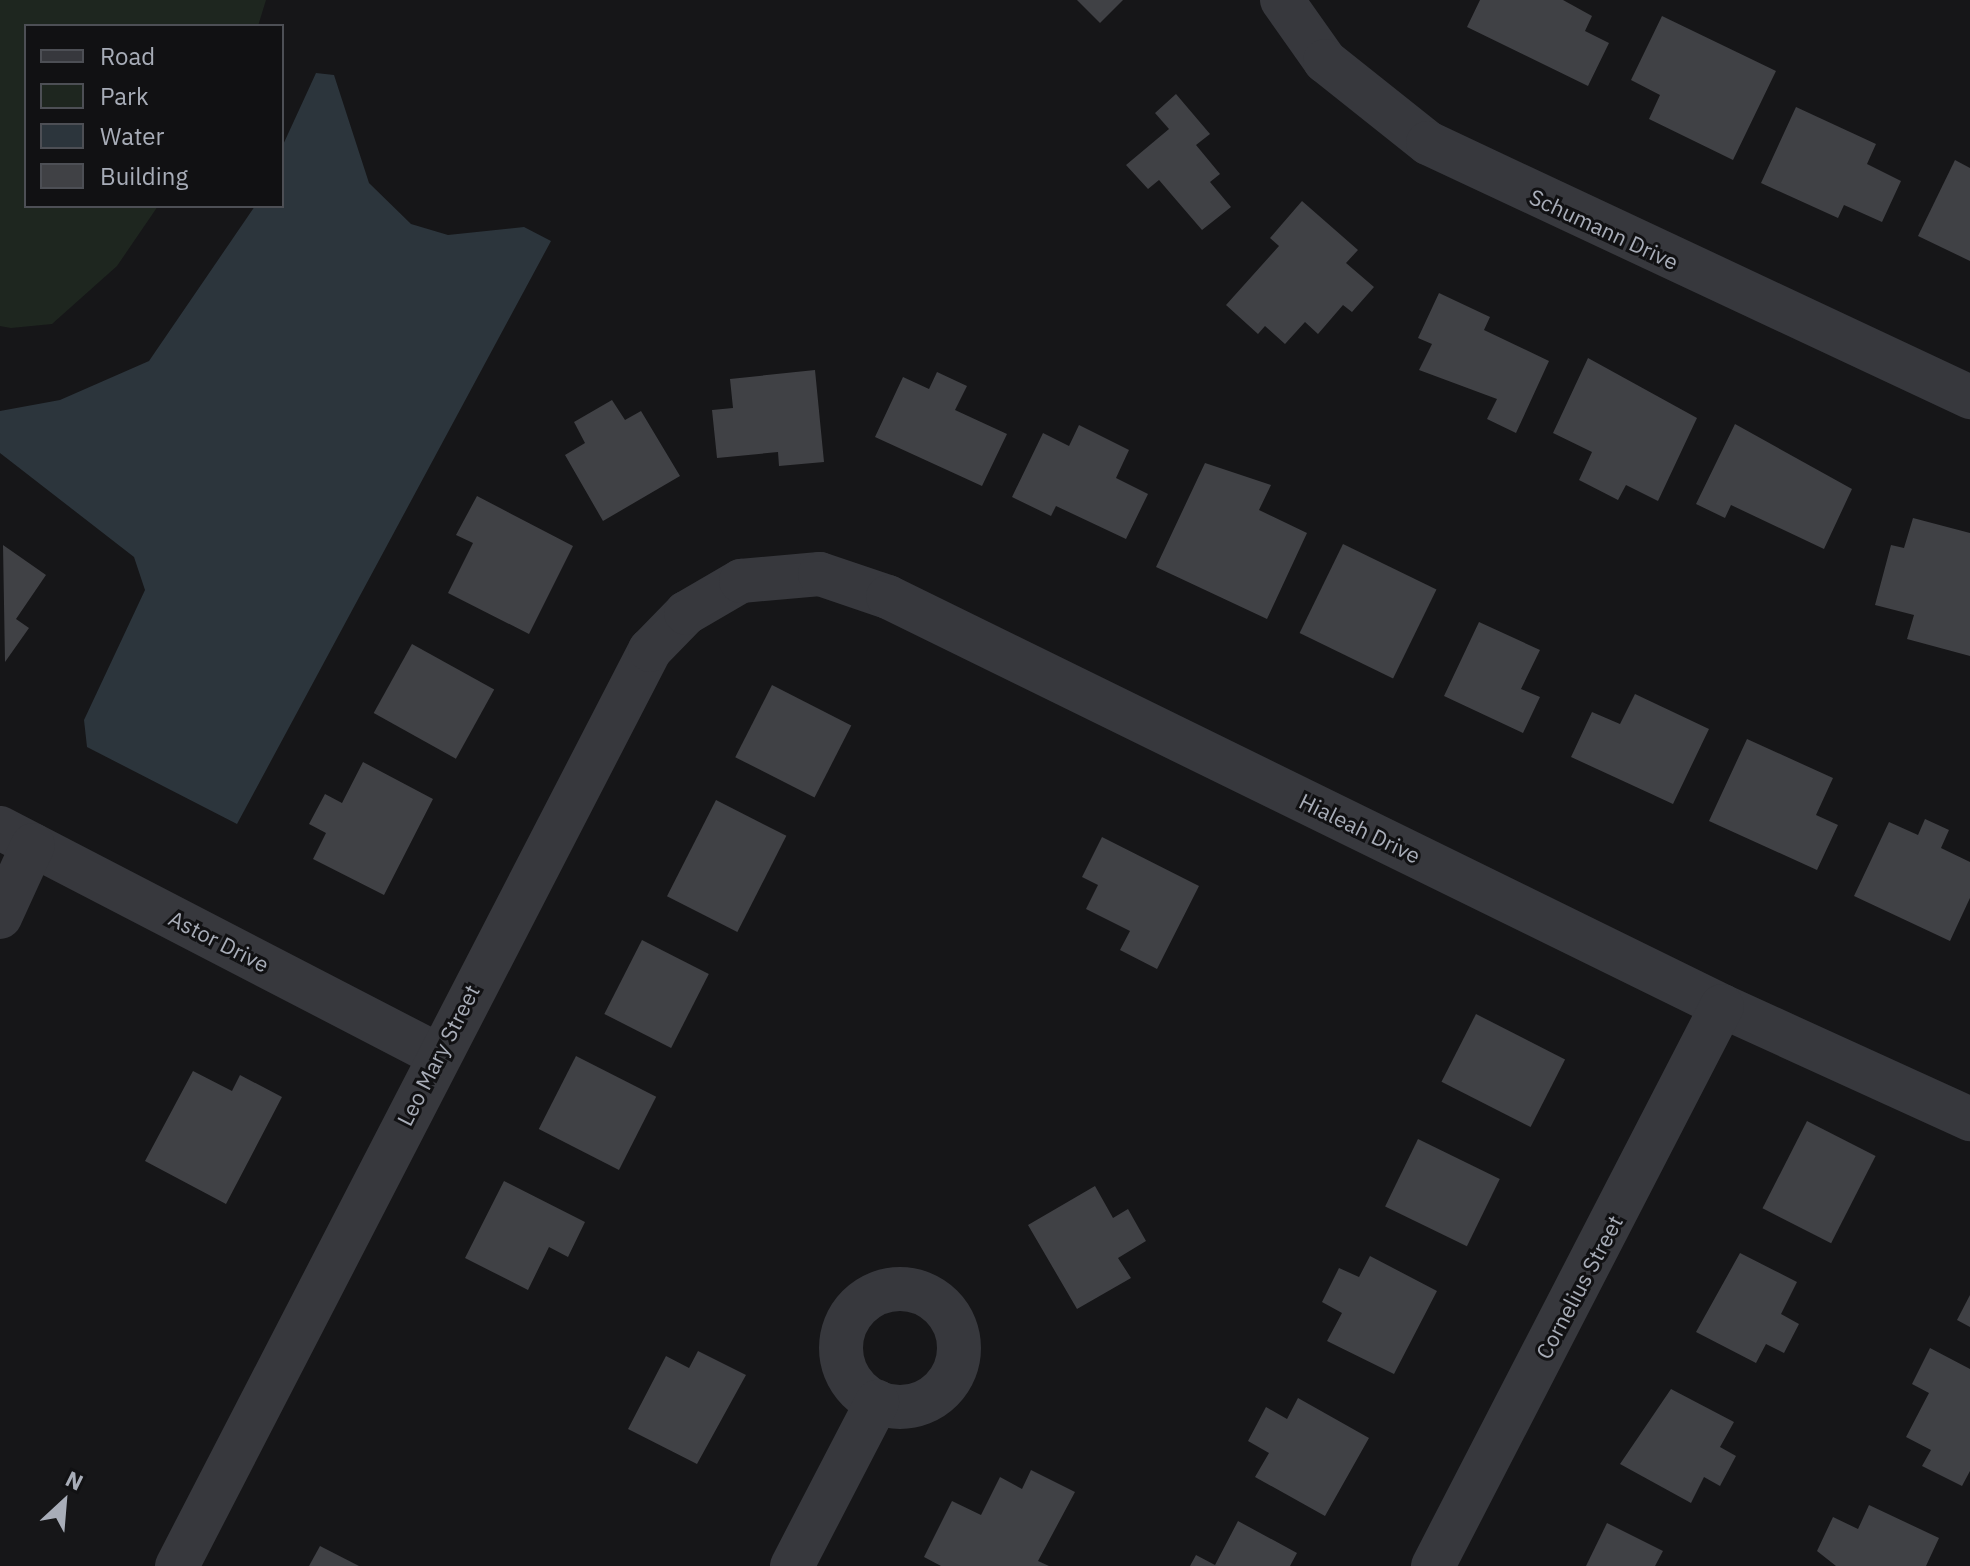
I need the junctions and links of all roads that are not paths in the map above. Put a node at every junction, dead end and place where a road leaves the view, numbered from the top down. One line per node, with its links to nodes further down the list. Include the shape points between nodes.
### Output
1 (1282, 0): 2 (street, Schumann Drive, via 1325,61 1428,143)
2 (1970, 397)
3 (741, 581): 6 (street, Hialeah Drive, via 820,574 888,597); 7 (street, Leo Mary Street, via 686,613 650,650)
4 (17, 836): 5 (street); 7 (street, Astor Drive)
5 (0, 917)
6 (1722, 1006): 8 (street, Hialeah Drive); 12 (street, Cornelius Street)
7 (438, 1055): 10 (street, Leo Mary Street)
8 (1970, 1119)
9 (877, 1402): 11 (street)
10 (177, 1566)
11 (792, 1566)
12 (1433, 1566)

